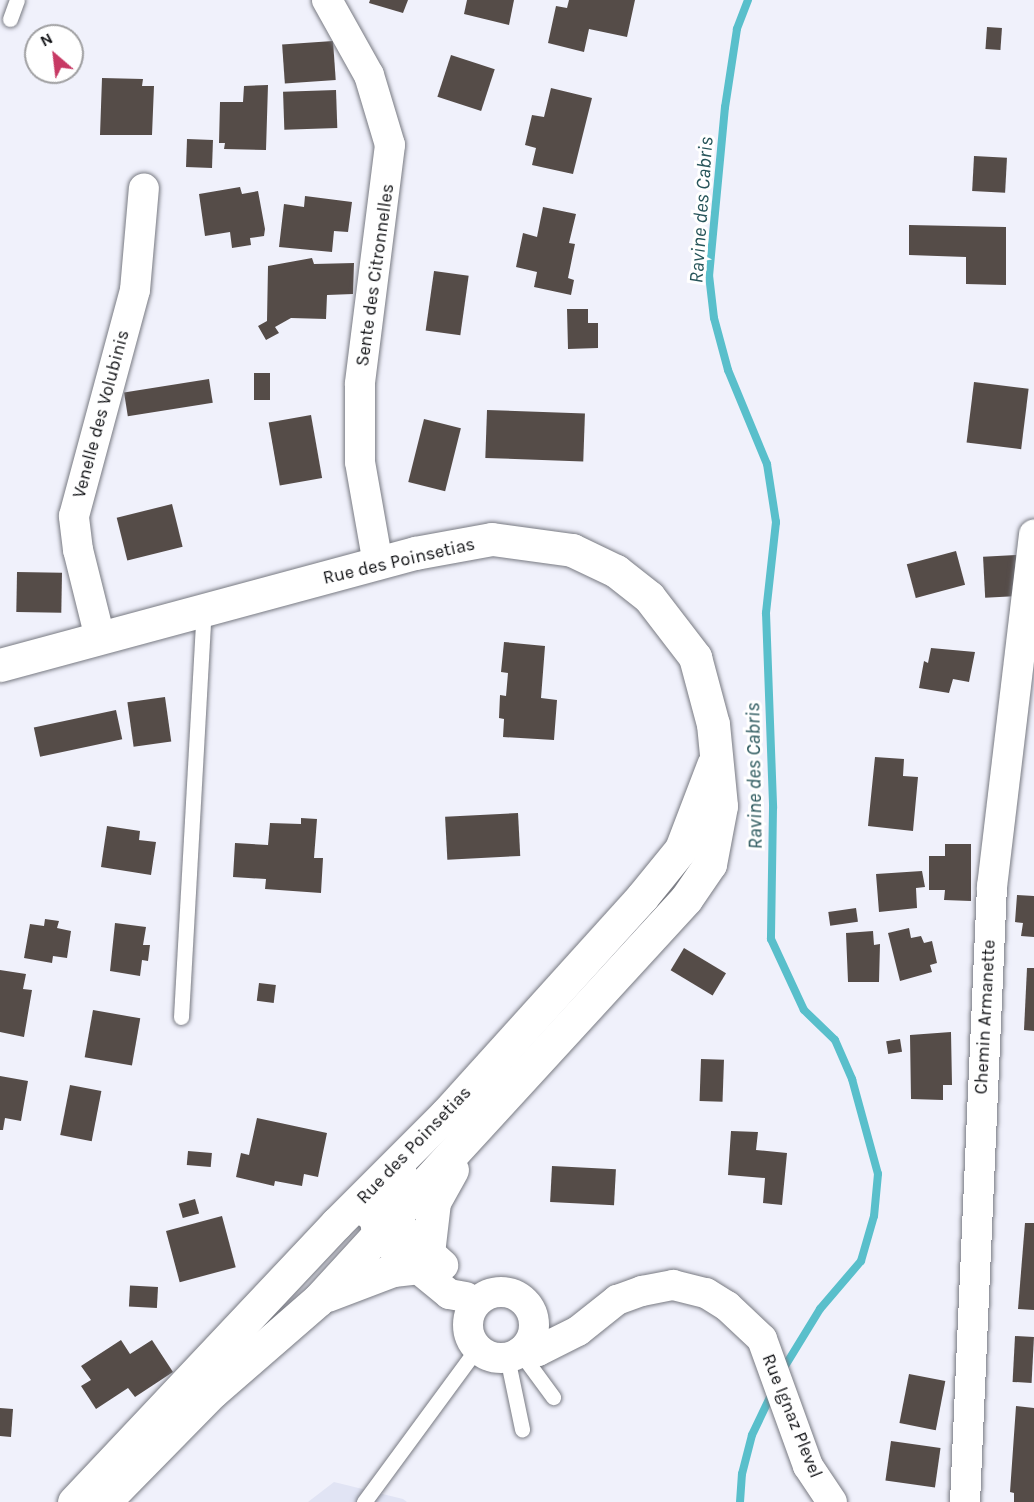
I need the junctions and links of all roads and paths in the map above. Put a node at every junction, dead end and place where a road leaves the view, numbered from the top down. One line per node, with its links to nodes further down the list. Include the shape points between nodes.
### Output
1 (17, 0): 3 (lane)
2 (327, 0): 6 (street, Sente des Citronnelles, via 369,75 390,145 360,384 360,462)
3 (10, 20)
4 (144, 188): 8 (street, Venelle des Volubinis, via 135,290 74,516 78,550)
5 (1034, 534): 29 (street, Chemin Armanette, via 991,899)
6 (378, 564): 7 (main road, Rue des Poinsetias); 10 (main road, Rue des Poinsetias, via 492,540 572,550 616,571 649,597 695,657 713,724)
7 (204, 609): 8 (main road, Rue des Poinsetias); 11 (lane)
8 (100, 638): 9 (main road, Rue des Poinsetias)
9 (0, 664)
10 (714, 760): 12 (main road, Rue des Poinsetias, via 681,849); 13 (main road, Rue des Poinsetias, via 721,806 710,864 686,899)
11 (181, 1017)
12 (446, 1114): 14 (street, via 431,1142 384,1194); 15 (main road, Rue des Poinsetias)
13 (486, 1120): 14 (main road, Rue des Poinsetias); 16 (main road, via 434,1202)
14 (381, 1222): 15 (street); 16 (street); 17 (main road, Rue des Poinsetias)
15 (337, 1223): 25 (main road, Rue des Poinsetias)
16 (421, 1261): 17 (main road); 18 (street, via 449,1294)
17 (318, 1300): 26 (main road, Rue des Poinsetias, via 212,1392)
18 (469, 1301): 19 (street, via 502,1291 522,1299); 21 (street, via 468,1334)
19 (531, 1311): 20 (street, via 567,1318); 22 (street, via 534,1329)
20 (598, 1313): 22 (street, via 578,1331 538,1351); 28 (street, Rue Ignaz Plevel, via 617,1300 673,1284 706,1293 727,1306 762,1340 808,1466)
21 (477, 1348): 22 (street, via 491,1357); 27 (lane)
22 (513, 1354): 23 (lane); 24 (lane)
23 (553, 1397)
24 (522, 1429)
25 (74, 1502)
26 (104, 1502)
27 (364, 1502)
28 (832, 1502)
29 (965, 1502)

